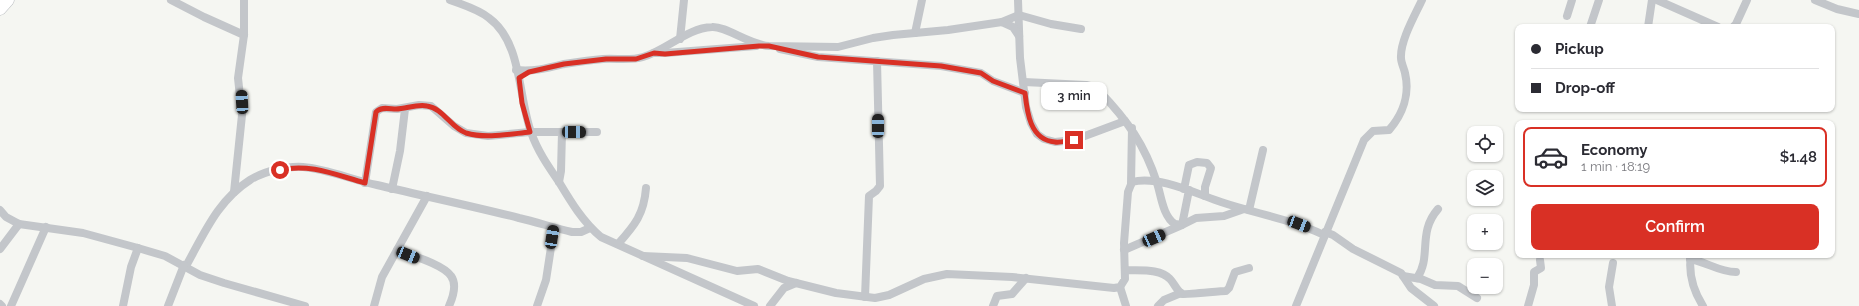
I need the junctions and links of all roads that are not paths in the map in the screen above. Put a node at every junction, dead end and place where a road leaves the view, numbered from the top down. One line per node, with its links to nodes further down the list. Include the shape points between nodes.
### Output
1 (8, 0): 15 (main road)
2 (171, 0): 26 (street)
3 (244, 0): 26 (street)
4 (450, 0): 33 (street, via 490,18 506,38)
5 (684, 0): 28 (street)
6 (922, 0): 25 (street)
7 (1018, 0): 17 (street)
8 (1422, 0): 65 (street, via 1404,43 1401,57 1407,87 1404,107 1389,130 1373,131 1364,140)
9 (1572, 0): 18 (street)
10 (1598, 0): 20 (street)
11 (1652, 0): 21 (street)
12 (1656, 0): 22 (street)
13 (1748, 0): 23 (street)
14 (1815, 0): 16 (street)
15 (0, 9)
16 (1859, 14)
17 (1019, 15): 19 (street); 24 (street); 27 (street)
18 (1567, 16)
19 (1002, 22): 25 (street); 27 (street, via 1014,26)
20 (1591, 24)
21 (1648, 24)
22 (1711, 24)
23 (1736, 24)
24 (1081, 29)
25 (915, 33): 30 (street, via 873,38 838,47)
26 (244, 35): 54 (street, via 238,78 242,115)
27 (1019, 36): 36 (street)
28 (680, 39): 29 (street, via 702,28 715,27); 31 (street)
29 (759, 46): 30 (street); 31 (street)
30 (769, 46): 32 (street, via 818,57)
31 (654, 53): 34 (street, via 636,59 581,62)
32 (877, 62): 37 (street, via 941,66 981,73 993,81); 86 (street, via 880,186 869,196)
33 (516, 70): 34 (street); 35 (street)
34 (529, 72): 35 (street)
35 (519, 78): 41 (street, via 522,103)
36 (1024, 82): 37 (street); 39 (street, via 1094,87)
37 (1025, 93): 39 (street, via 1031,123 1037,134 1044,139 1055,142 1074,140)
38 (405, 109): 41 (street, via 419,105 431,106 466,133 488,136); 49 (street, via 382,108 376,112); 52 (street)
39 (1125, 121): 40 (street)
40 (1132, 128): 45 (street); 48 (street)
41 (530, 132): 42 (street); 47 (street)
42 (562, 132): 43 (street); 47 (street)
43 (597, 132)
44 (1263, 150): 57 (street)
45 (1131, 166): 46 (street, via 1134,174); 50 (street)
46 (1143, 181): 48 (street); 50 (street)
47 (559, 182): 64 (street)
48 (1156, 182): 53 (street); 61 (street, via 1170,220)
49 (365, 183): 52 (street); 54 (street, via 319,169 302,167 270,172 252,179)
50 (1130, 184): 70 (street)
51 (646, 188): 66 (street, via 643,211)
52 (392, 189): 55 (street)
53 (1186, 189): 56 (street); 56 (street, via 1189,165 1197,162 1208,163 1211,168); 61 (street)
54 (234, 192): 76 (street, via 209,222)
55 (427, 196): 63 (street); 69 (street)
56 (1205, 196): 57 (street)
57 (1247, 209): 61 (street, via 1224,216 1196,218); 65 (street, via 1285,219)
58 (1438, 209): 82 (street, via 1428,224 1423,262)
59 (0, 210): 60 (street, via 6,217)
60 (19, 224): 62 (street); 68 (street)
61 (1182, 225): 70 (street)
62 (46, 227): 67 (street, via 83,233); 88 (street)
63 (554, 228): 64 (street, via 572,232); 94 (street, via 546,280)
64 (590, 228): 66 (street, via 601,237)
65 (1325, 234): 80 (street, via 1333,235 1352,249 1393,268); 101 (street)
66 (618, 244): 71 (street)
67 (138, 248): 76 (street, via 165,256); 89 (street, via 131,267)
68 (0, 249)
69 (397, 250): 92 (street, via 382,278); 93 (street, via 444,269 451,276 454,286)
70 (1124, 250): 78 (street)
71 (643, 256): 83 (street, via 687,258 737,271 758,269); 95 (street)
72 (1690, 258): 105 (street, via 1693,285)
73 (1693, 258): 79 (street, via 1722,272)
74 (1540, 260): 103 (street, via 1542,268 1534,272 1534,285)
75 (1613, 263): 104 (street, via 1609,287)
76 (185, 266): 90 (street); 91 (street, via 224,284)
77 (1249, 268): 85 (street, via 1234,272 1226,291 1187,295)
78 (1125, 270): 84 (street, via 1125,279); 85 (street, via 1162,273 1170,278)
79 (1736, 272)
80 (1403, 276): 82 (street); 102 (street, via 1411,288)
81 (1026, 278): 84 (street); 86 (street, via 937,275 889,295); 98 (street, via 1012,294 997,296)
82 (1417, 278): 87 (street, via 1435,285 1458,286)
83 (796, 283): 86 (street); 96 (street, via 784,288)
84 (1120, 287): 99 (street)
85 (1181, 293): 100 (street, via 1164,300)
86 (867, 298): 97 (street)
87 (1477, 298)
88 (11, 306)
89 (123, 306)
90 (168, 306)
91 (305, 306)
92 (374, 306)
93 (449, 306)
94 (537, 306)
95 (754, 306)
96 (770, 306)
97 (875, 306)
98 (993, 306)
99 (1126, 306)
100 (1158, 306)
101 (1296, 306)
102 (1434, 306)
103 (1528, 306)
104 (1612, 306)
105 (1703, 306)

